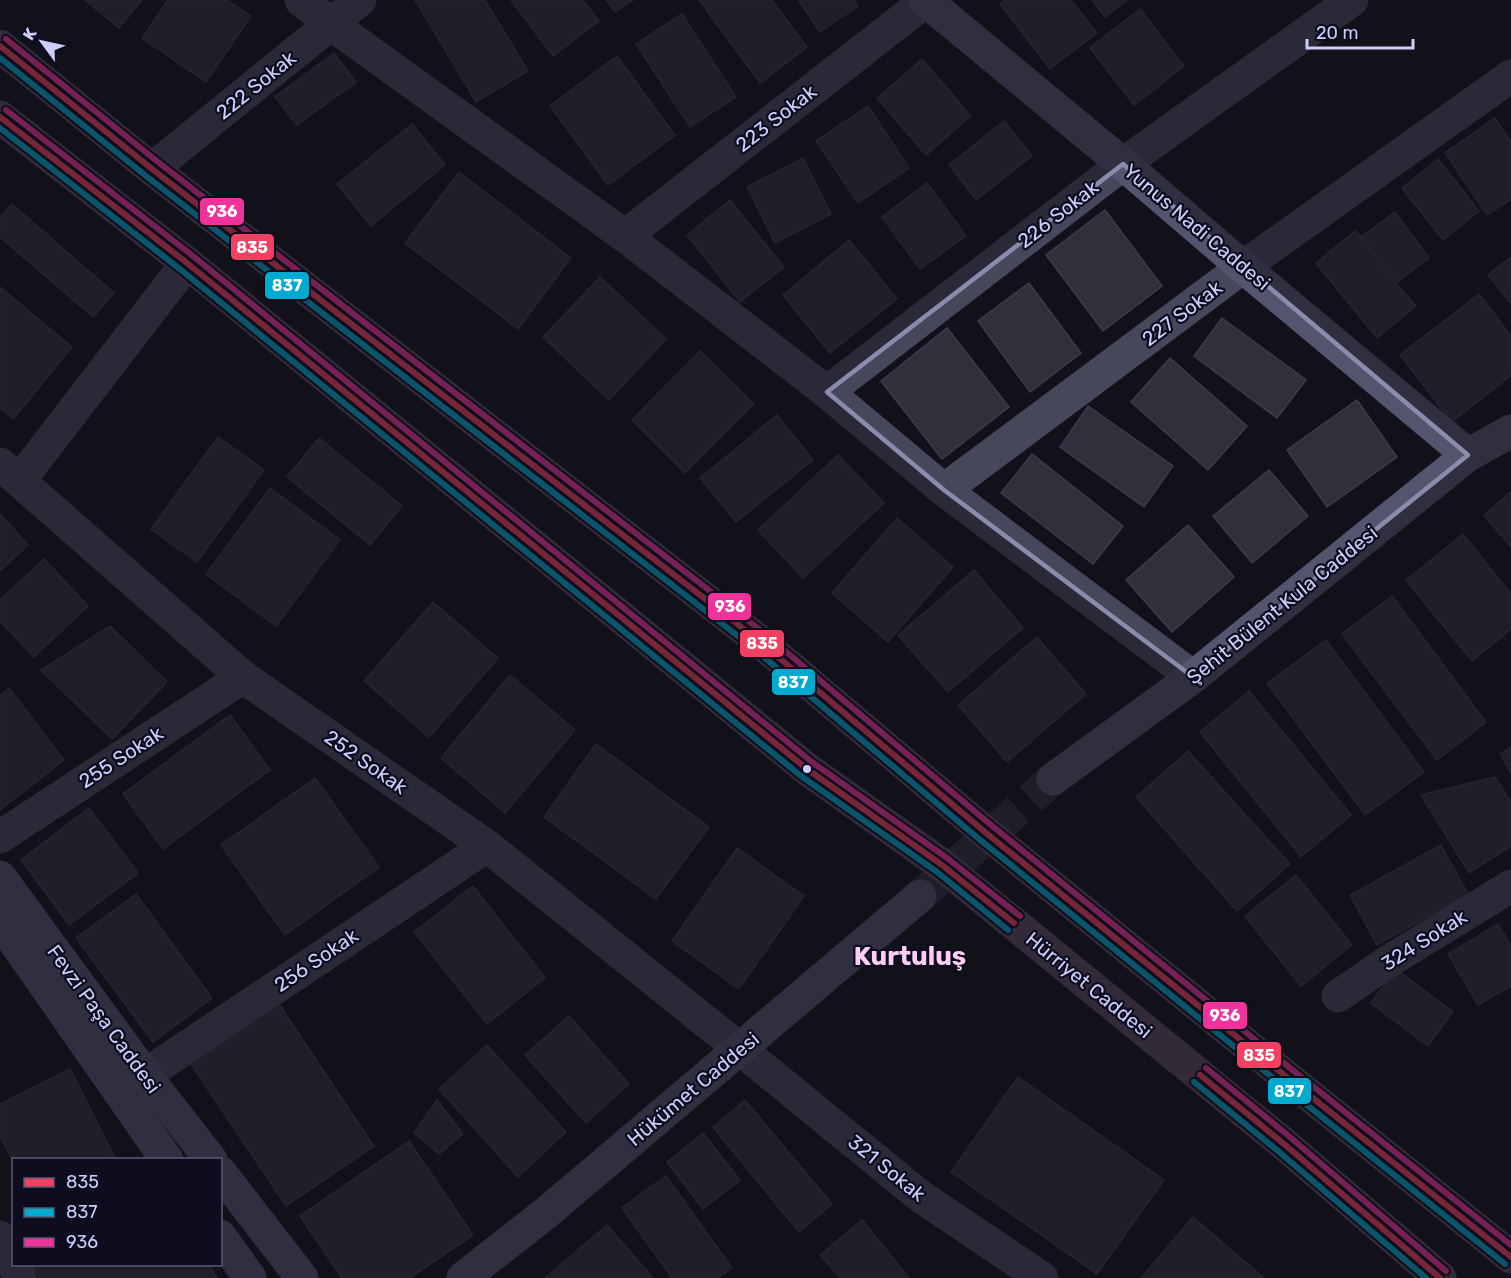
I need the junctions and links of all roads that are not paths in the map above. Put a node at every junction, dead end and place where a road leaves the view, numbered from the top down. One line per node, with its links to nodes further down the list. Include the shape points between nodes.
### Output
1 (301, 0): 5 (street)
2 (360, 0): 5 (street, 222 Sokak)
3 (926, 0): 9 (street, Yunus Nadi Caddesi); 11 (street, 223 Sokak)
4 (1352, 0): 9 (street, 226 Sokak)
5 (331, 24): 10 (street, 222 Sokak); 11 (street)
6 (0, 46): 10 (highway)
7 (1511, 76): 13 (street, 227 Sokak)
8 (0, 117): 12 (highway, Hürriyet Caddesi)
9 (1123, 164): 13 (street, Yunus Nadi Caddesi); 14 (street, 226 Sokak)
10 (152, 169): 36 (highway, via 758,640 985,832)
11 (624, 236): 14 (street)
12 (188, 263): 17 (street); 42 (highway, Hürriyet Caddesi, via 807,769 951,872 1284,1144)
13 (1243, 267): 16 (street, Yunus Nadi Caddesi); 18 (street, 227 Sokak)
14 (827, 392): 18 (street)
15 (1511, 431): 16 (street, Şehit Bülent Kula Caddesi)
16 (1468, 455): 20 (street, Şehit Bülent Kula Caddesi)
17 (10, 472): 19 (street, 252 Sokak)
18 (944, 490): 20 (street)
19 (243, 677): 22 (street, 255 Sokak); 23 (street, 252 Sokak)
20 (1193, 677): 21 (street, Şehit Bülent Kula Caddesi)
21 (1053, 779)
22 (0, 837)
23 (487, 846): 29 (street, 252 Sokak); 30 (street, 256 Sokak)
24 (0, 877): 30 (street, Fevzi Paşa Caddesi)
25 (1511, 886): 28 (street, 324 Sokak)
26 (920, 896): 29 (street, Hükümet Caddesi)
27 (0, 921): 31 (street, Fevzi Paşa Caddesi)
28 (1338, 996)
29 (740, 1049): 40 (street, Hükümet Caddesi); 41 (street, 321 Sokak, via 920,1196)
30 (145, 1075): 32 (street, Fevzi Paşa Caddesi)
31 (166, 1158)
32 (208, 1158)
33 (222, 1175): 39 (street)
34 (0, 1238): 37 (street)
35 (222, 1239): 38 (street)
36 (1511, 1257)
37 (12, 1262)
38 (250, 1278)
39 (302, 1278)
40 (463, 1278)
41 (1042, 1278)
42 (1440, 1278)

